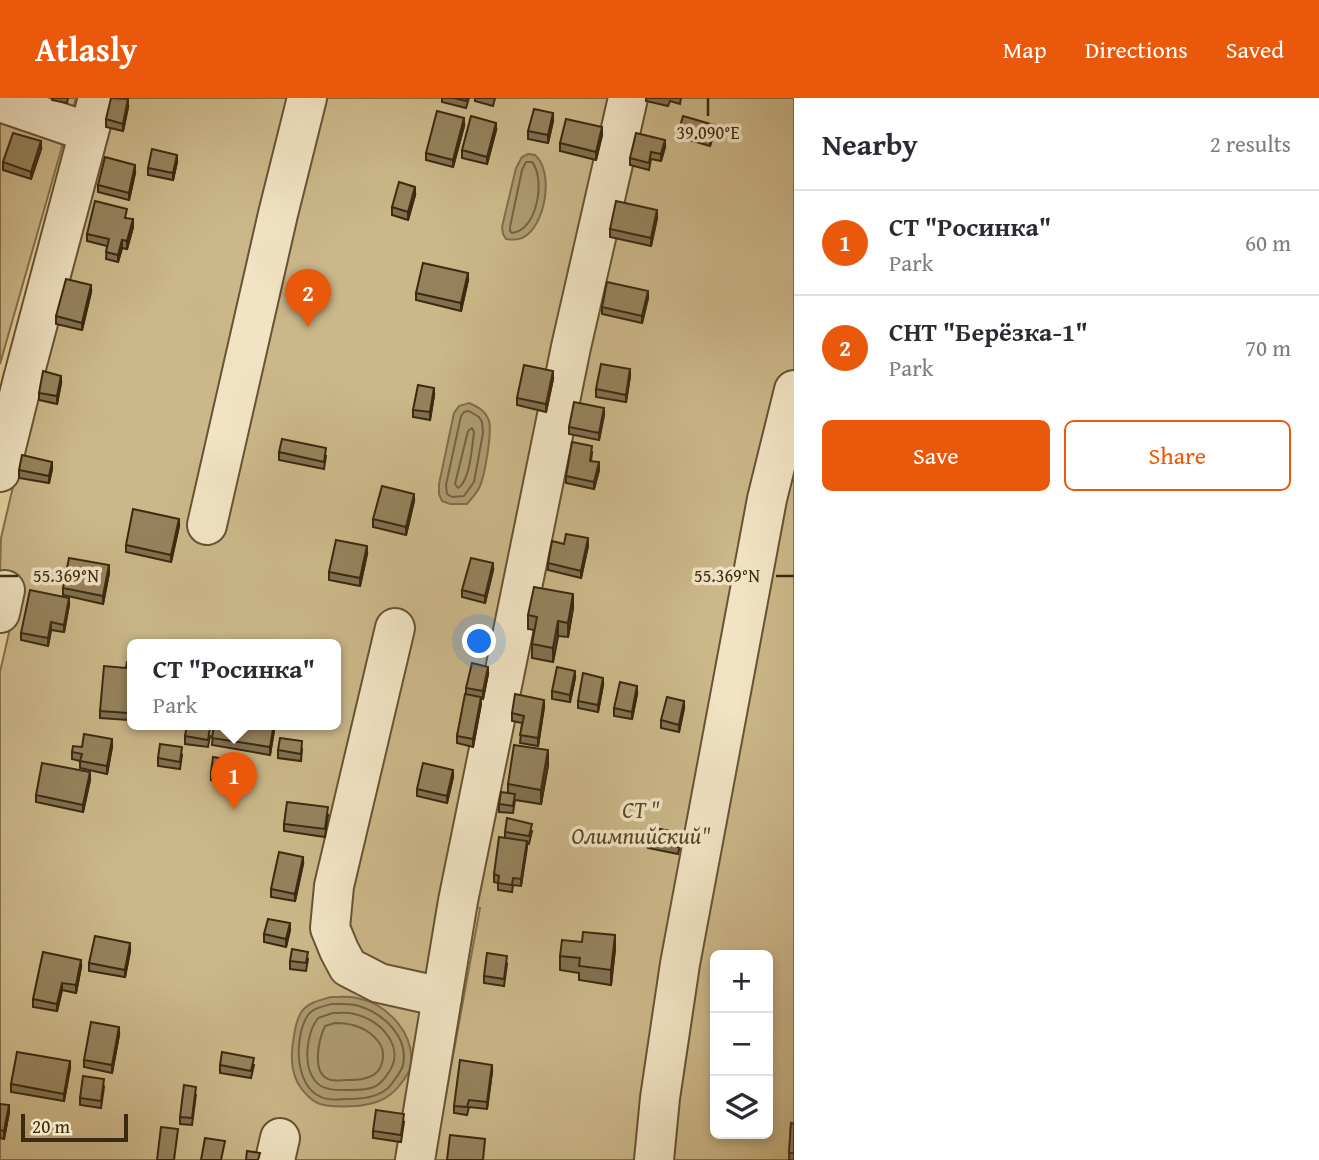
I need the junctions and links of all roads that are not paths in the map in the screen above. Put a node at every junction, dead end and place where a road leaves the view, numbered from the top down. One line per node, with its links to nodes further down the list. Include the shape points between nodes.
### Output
1 (307, 98): 8 (lane)
2 (628, 98): 10 (lane, via 571,347)
3 (0, 102): 4 (lane)
4 (93, 115): 5 (lane)
5 (11, 375): 7 (lane)
6 (794, 390): 12 (lane, via 767,499 680,964)
7 (0, 472)
8 (207, 525)
9 (395, 628): 10 (lane, via 334,886 330,928 348,967 379,983)
10 (442, 997): 11 (lane)
11 (415, 1160)
12 (654, 1160)

